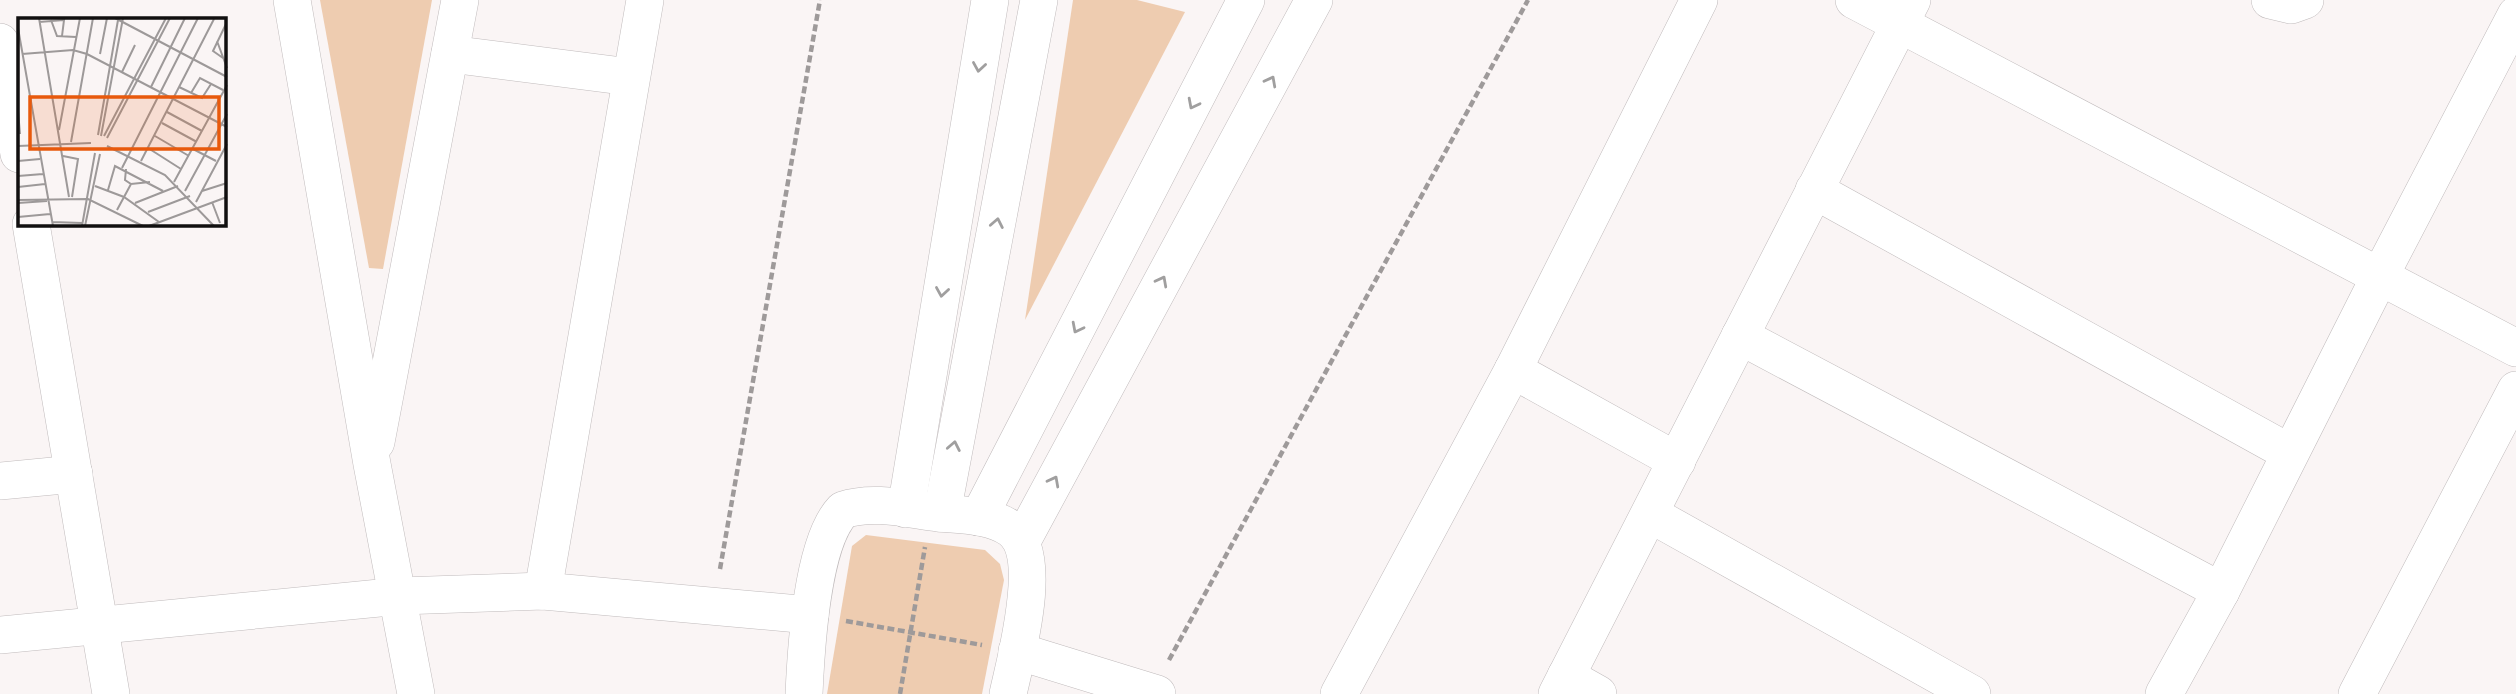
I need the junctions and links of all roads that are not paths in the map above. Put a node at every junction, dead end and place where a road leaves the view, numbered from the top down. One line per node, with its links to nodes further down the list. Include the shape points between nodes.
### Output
1 (292, 0): 27 (street)
2 (460, 0): 15 (street)
3 (645, 0): 16 (street)
4 (990, 0): 30 (street, one-way to 30)
5 (1039, 0): 30 (street, one-way to 5)
6 (1246, 0): 32 (street, one-way to 32)
7 (1314, 0): 33 (street, one-way to 7)
8 (1699, 0): 23 (street)
9 (1854, 0): 12 (street)
10 (2270, 0): 11 (street, via 2291,5)
11 (2305, 0)
12 (1905, 12): 18 (street); 20 (street)
13 (2516, 15): 20 (street)
14 (0, 42): 17 (street)
15 (450, 54): 16 (street); 27 (street)
16 (630, 77): 34 (street)
17 (18, 148)
18 (1814, 190): 21 (street); 25 (street)
19 (31, 226): 28 (street)
20 (2381, 274): 22 (street); 25 (street)
21 (1740, 335): 26 (street); 35 (street)
22 (2516, 348)
23 (1513, 370): 26 (street); 48 (street)
24 (2516, 390): 51 (street)
25 (2290, 453): 35 (street)
26 (1676, 461): 31 (street)
27 (372, 464): 36 (street)
28 (74, 474): 29 (street); 38 (street)
29 (0, 481)
30 (926, 511): 32 (street); 37 (street, via 855,506 843,510 825,541)
31 (1650, 514): 41 (street); 50 (street)
32 (979, 517): 33 (street, via 1011,529)
33 (1022, 541): 40 (street, via 1028,562)
34 (543, 591): 36 (street); 37 (street)
35 (2221, 591): 42 (street)
36 (400, 596): 38 (street); 45 (street)
37 (810, 615): 46 (street)
38 (99, 625): 39 (street); 44 (street)
39 (0, 635)
40 (1017, 651): 43 (street); 47 (street)
41 (1561, 685): 49 (street)
42 (2173, 691)
43 (1155, 693)
44 (111, 694)
45 (416, 694)
46 (804, 694)
47 (1008, 694)
48 (1339, 694)
49 (1598, 694)
50 (1972, 694)
51 (2357, 694)

